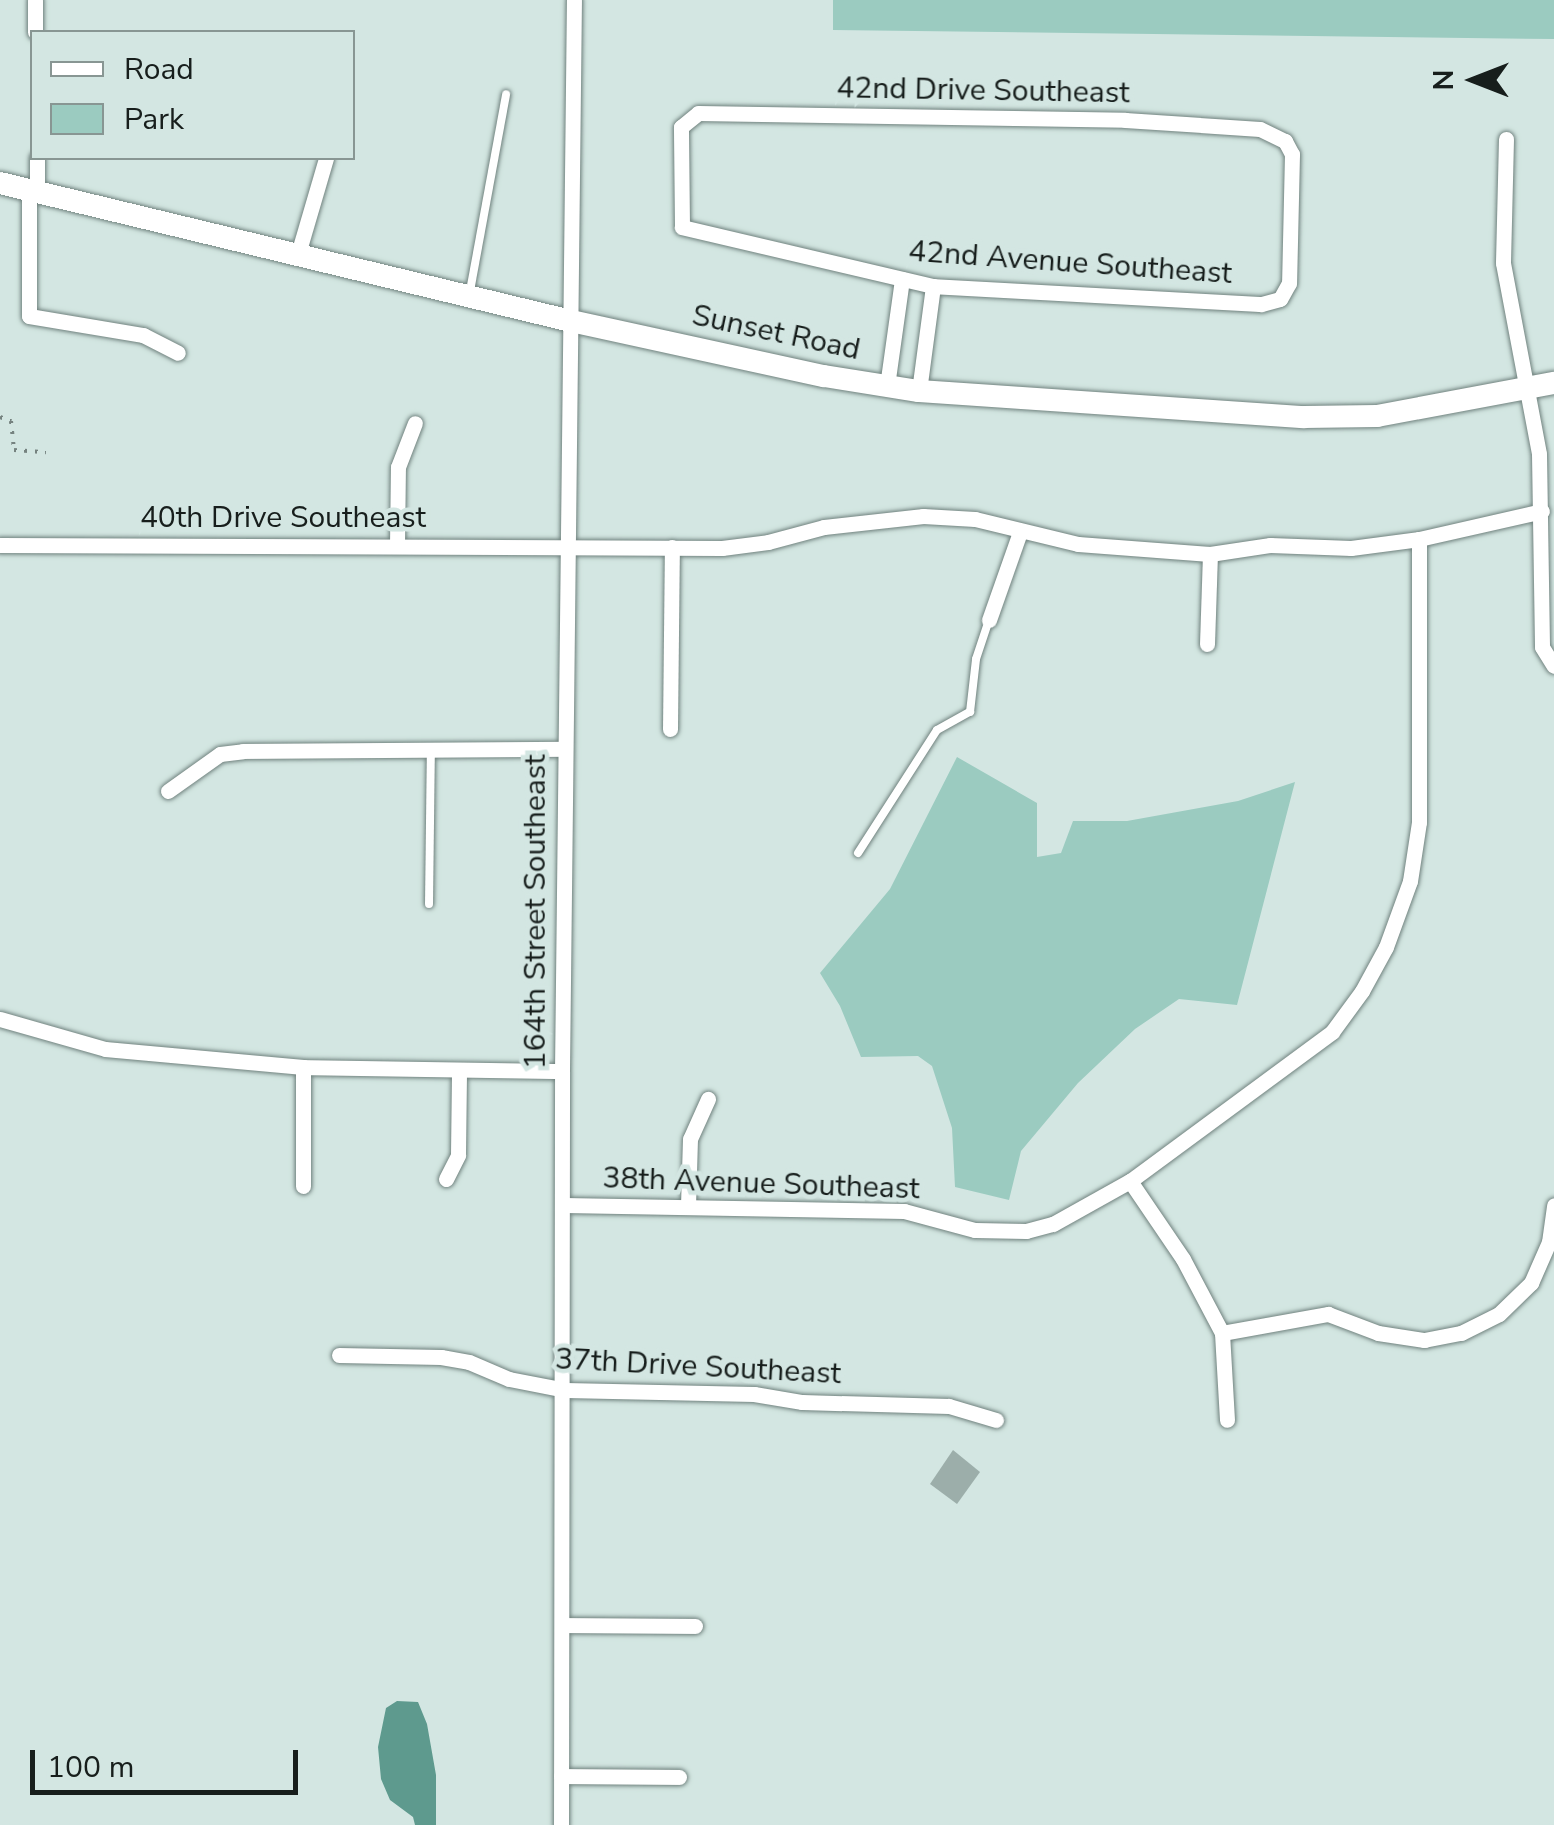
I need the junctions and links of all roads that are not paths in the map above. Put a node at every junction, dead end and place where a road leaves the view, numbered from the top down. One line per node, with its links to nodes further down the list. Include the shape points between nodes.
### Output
1 (35, 0): 3 (street)
2 (574, 0): 16 (street, 164th Street Southeast)
3 (35, 30)
4 (506, 94): 14 (lane)
5 (1506, 140): 20 (street, via 1503,263)
6 (36, 160): 9 (street)
7 (325, 160): 11 (street)
8 (0, 183): 9 (street, Sunset Road)
9 (33, 189): 11 (street, Sunset Road); 17 (street, via 29,316 144,334)
10 (682, 227): 12 (street, 42nd Avenue Southeast); 15 (street, 42nd Drive Southeast, via 681,126 698,113 1125,120 1260,129 1285,141 1292,154 1289,283)
11 (298, 254): 14 (street, Sunset Road)
12 (902, 279): 13 (street, 42nd Avenue Southeast); 19 (street)
13 (933, 286): 15 (street, 42nd Avenue Southeast, via 1261,304); 21 (street)
14 (469, 296): 16 (street, Sunset Road)
15 (1280, 299)
16 (571, 321): 19 (street, Sunset Road); 28 (street, 164th Street Southeast)
17 (178, 353)
18 (1554, 383): 20 (street, Sunset Road)
19 (887, 386): 21 (street, Sunset Road)
20 (1527, 387): 21 (street, Sunset Road, via 1377,416 1304,417); 23 (street)
21 (920, 392)
22 (414, 423): 27 (street, via 398,467)
23 (1542, 511): 25 (street, 40th Drive Southeast); 33 (street, via 1542,647)
24 (1020, 532): 29 (street, 40th Drive Southeast, via 976,519 923,516 824,527 752,544); 30 (street, 40th Drive Southeast, via 1078,544); 31 (street)
25 (1419, 540): 30 (street, 40th Drive Southeast); 46 (street, 38th Avenue Southeast, via 1419,822 1410,881 1386,947 1332,1032)
26 (0, 545): 27 (street, 40th Drive Southeast)
27 (397, 545): 28 (street, 40th Drive Southeast)
28 (566, 546): 29 (street, 40th Drive Southeast); 35 (street, 164th Street Southeast)
29 (672, 547): 34 (street)
30 (1210, 554): 32 (street)
31 (989, 620): 38 (lane, via 976,658 970,712 937,730)
32 (1207, 644)
33 (1554, 666)
34 (670, 729)
35 (564, 749): 36 (street); 43 (street, 164th Street Southeast)
36 (431, 750): 37 (street, via 220,754); 39 (lane)
37 (168, 790)
38 (858, 853)
39 (430, 904)
40 (0, 1019): 41 (street, via 105,1049)
41 (303, 1067): 42 (street); 47 (street)
42 (459, 1070): 43 (street); 45 (street, via 458,1155)
43 (562, 1071): 48 (street, 164th Street Southeast)
44 (708, 1098): 50 (street, via 690,1139)
45 (446, 1179)
46 (1130, 1181): 50 (street, 38th Avenue Southeast, via 1053,1224 1002,1233 904,1212); 51 (street, via 1183,1258)
47 (304, 1186)
48 (564, 1204): 50 (street, 38th Avenue Southeast); 53 (street, 164th Street Southeast)
49 (1554, 1205): 51 (street, via 1549,1242 1531,1284 1498,1314 1461,1333 1424,1340 1328,1314)
50 (688, 1206)
51 (1222, 1333): 55 (street)
52 (339, 1356): 53 (street, 37th Drive Southeast, via 441,1357)
53 (565, 1390): 54 (street, 37th Drive Southeast, via 949,1406); 56 (street, 164th Street Southeast)
54 (996, 1420)
55 (1226, 1420)
56 (562, 1625): 57 (street); 58 (street, 164th Street Southeast)
57 (695, 1626)
58 (561, 1776): 59 (street); 60 (street, 164th Street Southeast)
59 (679, 1778)
60 (561, 1825)

